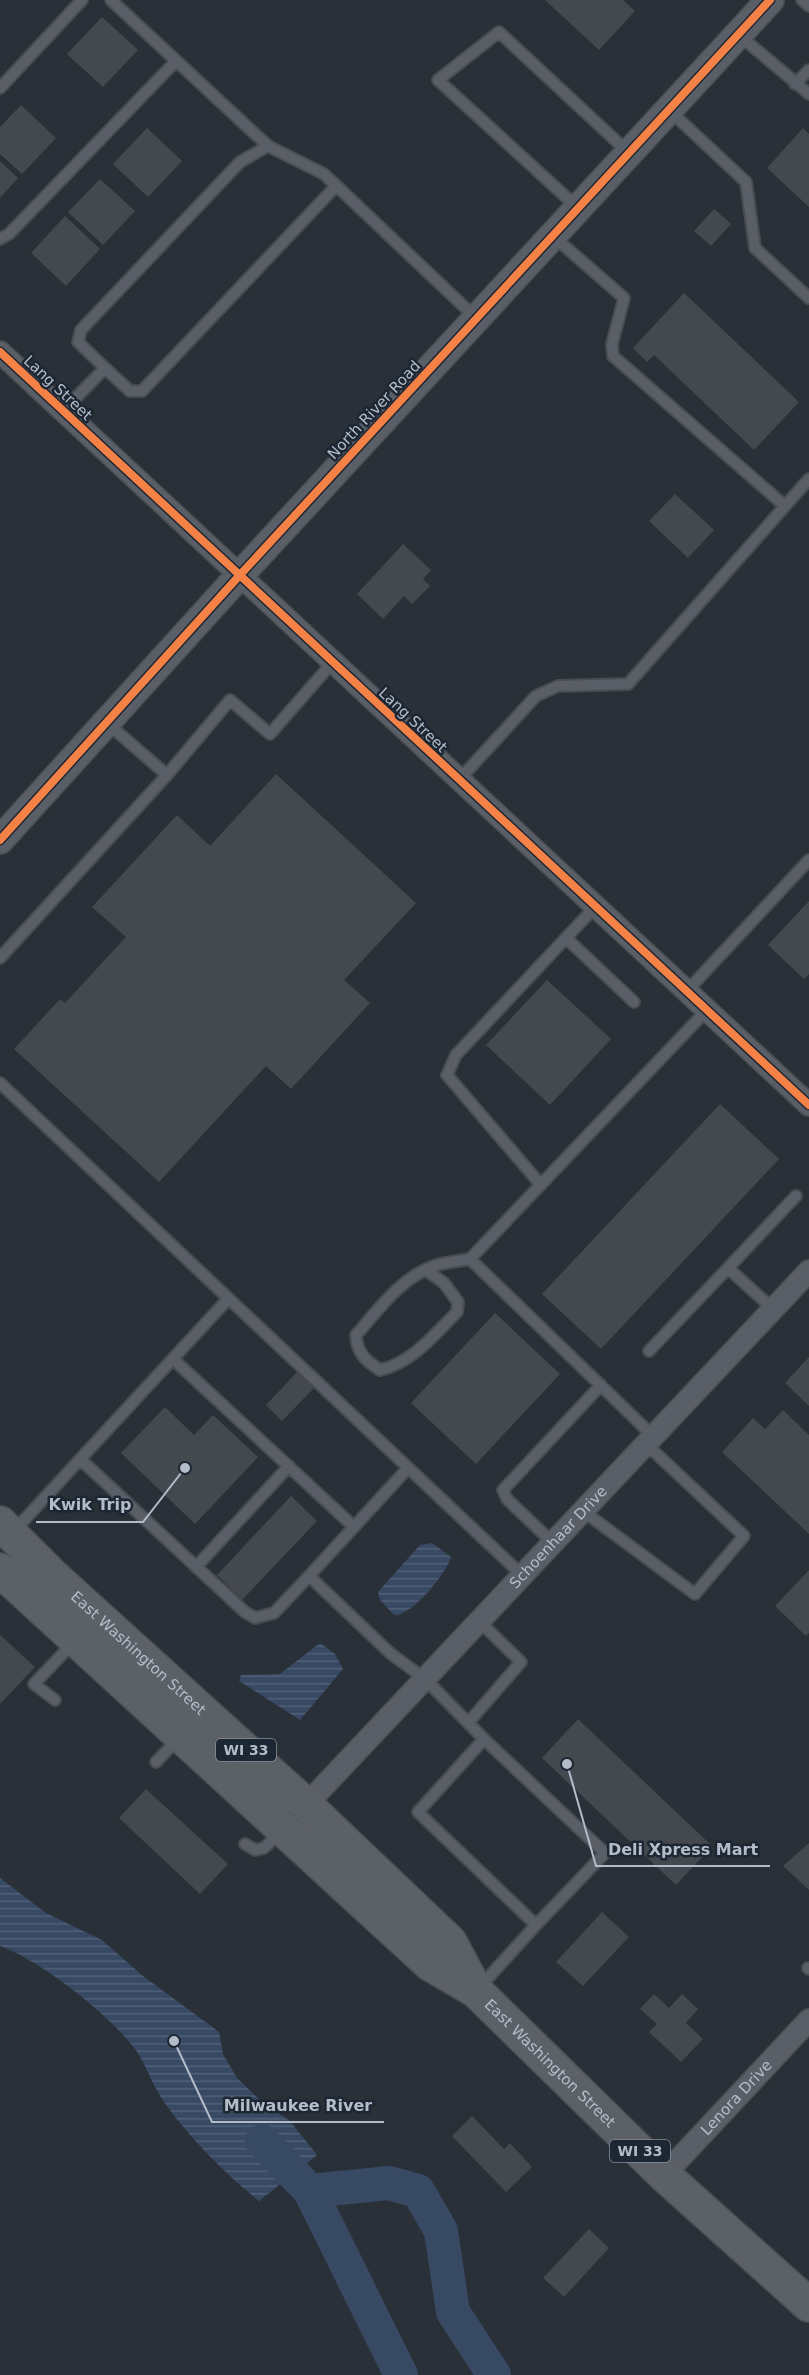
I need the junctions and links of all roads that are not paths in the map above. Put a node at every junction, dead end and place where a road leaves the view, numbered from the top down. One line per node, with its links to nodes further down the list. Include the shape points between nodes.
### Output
1 (82, 0): 10 (lane)
2 (111, 0): 7 (lane)
3 (770, 0): 6 (street, North River Road)
4 (802, 0): 5 (lane)
5 (809, 6)
6 (738, 35): 9 (lane); 12 (street, North River Road)
7 (176, 61): 13 (lane); 18 (lane)
8 (809, 70): 9 (lane)
9 (795, 84): 11 (lane)
10 (0, 88)
11 (809, 94)
12 (669, 110): 14 (street, North River Road); 19 (lane, via 746,182 755,248)
13 (268, 146): 15 (lane, via 324,174); 22 (lane, via 240,162 81,330 78,342)
14 (629, 153): 16 (street, North River Road); 16 (lane, via 499,32 438,80)
15 (336, 186): 20 (lane); 22 (lane, via 142,391 130,391)
16 (578, 208): 17 (street, North River Road)
17 (553, 236): 20 (street, North River Road); 25 (lane, via 624,298 612,344 614,356)
18 (0, 239)
19 (809, 298)
20 (477, 319): 26 (street, North River Road)
21 (0, 352): 23 (street, Lang Street)
22 (105, 368): 23 (lane)
23 (63, 411): 26 (street, Lang Street)
24 (809, 479): 25 (lane)
25 (785, 506): 30 (lane, via 628,684 558,686 536,696)
26 (239, 576): 27 (street, Lang Street); 28 (street, North River Road)
27 (332, 663): 29 (lane, via 270,734 230,700); 30 (street, Lang Street)
28 (107, 723): 29 (lane); 31 (street, North River Road)
29 (167, 775): 35 (lane)
30 (458, 781): 33 (street, Lang Street)
31 (0, 840)
32 (809, 860): 36 (lane)
33 (595, 907): 34 (lane); 36 (street, Lang Street)
34 (566, 938): 37 (lane); 41 (lane, via 456,1055 447,1074)
35 (0, 958)
36 (687, 992): 38 (street, Lang Street)
37 (634, 1002)
38 (707, 1010): 40 (street, Lang Street); 41 (lane)
39 (0, 1083): 47 (lane)
40 (809, 1106)
41 (541, 1185): 43 (lane)
42 (796, 1196): 44 (lane)
43 (470, 1259): 45 (lane); 51 (lane)
44 (728, 1268): 48 (lane); 49 (lane)
45 (426, 1270): 45 (lane, via 403,1283 356,1335 357,1347 366,1361 380,1370 415,1352 457,1312 458,1302 444,1283)
46 (806, 1279): 48 (street, Schoenhaar Drive)
47 (228, 1299): 50 (lane); 55 (lane)
48 (773, 1310): 52 (street, Schoenhaar Drive)
49 (649, 1351)
50 (173, 1359): 53 (lane); 54 (lane)
51 (601, 1385): 52 (lane); 59 (lane, via 503,1490 507,1499)
52 (650, 1440): 56 (street, Schoenhaar Drive); 56 (lane, via 744,1536 695,1594)
53 (80, 1460): 58 (lane); 60 (lane)
54 (289, 1466): 57 (lane); 60 (lane)
55 (408, 1468): 57 (lane); 62 (lane)
56 (583, 1511): 59 (street, Schoenhaar Drive)
57 (354, 1527): 63 (lane)
58 (6, 1529): 65 (main road, East Washington Street / WI 33)
59 (553, 1543): 62 (street, Schoenhaar Drive)
60 (196, 1567): 63 (lane, via 255,1618 274,1613)
61 (0, 1570): 65 (main road, East Washington Street / WI 33)
62 (522, 1575): 64 (street, Schoenhaar Drive)
63 (309, 1576): 66 (lane, via 390,1653)
64 (479, 1621): 66 (street, Schoenhaar Drive); 68 (lane, via 521,1662)
65 (87, 1628): 67 (lane, via 34,1684); 69 (main road, East Washington Street / WI 33)
66 (425, 1679): 68 (lane); 72 (street, Schoenhaar Drive)
67 (55, 1700)
68 (468, 1723): 70 (lane)
69 (192, 1724): 71 (lane); 72 (main road, East Washington Street / WI 33)
70 (484, 1739): 74 (lane, via 418,1812); 74 (lane, via 605,1853)
71 (156, 1762)
72 (294, 1817): 73 (lane, via 264,1848 255,1850); 75 (main road, East Washington Street / WI 33, via 450,1942)
73 (245, 1844)
74 (536, 1925): 75 (lane)
75 (476, 1991): 77 (main road, East Washington Street / WI 33)
76 (809, 2020): 77 (street, Lenora Drive)
77 (664, 2175): 78 (main road, East Washington Street / WI 33)
78 (809, 2305)

